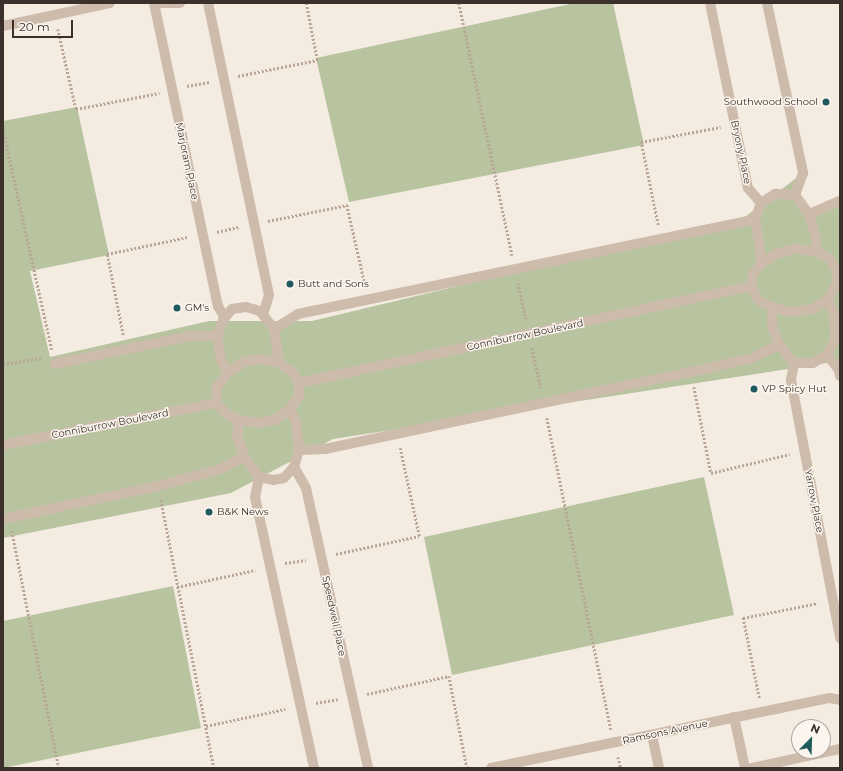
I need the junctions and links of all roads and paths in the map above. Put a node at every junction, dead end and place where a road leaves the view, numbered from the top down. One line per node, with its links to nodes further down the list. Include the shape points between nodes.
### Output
1 (110, 3): 9 (street)
2 (154, 3): 18 (street, Marjoram Place)
3 (161, 3): 4 (street)
4 (180, 3)
5 (208, 3): 17 (street)
6 (459, 3): 22 (path)
7 (710, 3): 10 (street, Bryony Place)
8 (767, 3): 12 (street, via 803,173)
9 (3, 26)
10 (734, 124): 14 (street, Bryony Place, via 748,188); 19 (path, via 641,142)
11 (3, 129): 40 (path)
12 (795, 195): 14 (street, via 775,194); 15 (street)
13 (840, 201): 15 (street)
14 (761, 203): 16 (street)
15 (809, 214): 20 (street, via 816,238)
16 (755, 219): 19 (street); 21 (street)
17 (255, 224): 18 (path); 25 (path, via 347,205); 28 (street, via 269,295)
18 (203, 234): 29 (street, Marjoram Place, via 218,306); 35 (path, via 107,254)
19 (660, 237): 22 (street)
20 (816, 251): 21 (street, via 788,251 776,254); 23 (street, via 830,259)
21 (762, 263): 24 (street, via 753,274)
22 (515, 269): 25 (street); 31 (path)
23 (839, 271): 26 (street, via 836,285)
24 (751, 286): 27 (street, via 759,300); 31 (street, Conniburrow Boulevard)
25 (369, 299): 30 (street, via 298,314)
26 (828, 299): 27 (street, via 813,309 792,312); 33 (street, via 834,315)
27 (772, 307): 34 (street, via 772,325)
28 (263, 315): 29 (street, via 260,311 246,307 232,309); 30 (street)
29 (225, 318): 32 (street)
30 (274, 329): 37 (street)
31 (529, 334): 44 (street, Conniburrow Boulevard); 46 (path)
32 (217, 336): 35 (street, via 190,336); 42 (street, via 221,360)
33 (838, 340): 36 (street)
34 (780, 345): 38 (street); 41 (street, via 752,358)
35 (126, 349): 40 (street)
36 (827, 355): 38 (street, via 814,363); 43 (street, via 839,370)
37 (279, 362): 42 (street, via 259,359 243,362); 44 (street, via 292,372)
38 (794, 363): 51 (street, Yarrow Place, via 790,380)
39 (3, 364): 40 (path, via 40,357)
40 (55, 364)
41 (691, 372): 46 (street); 51 (path, via 711,473)
42 (228, 373): 45 (street, via 217,386)
43 (840, 376)
44 (299, 384): 47 (street, via 299,396)
45 (216, 403): 48 (street, via 225,413); 49 (street, Conniburrow Boulevard)
46 (544, 403): 50 (street, via 325,449); 66 (path)
47 (290, 409): 48 (street, via 274,420 258,423); 50 (street, via 296,422)
48 (239, 420): 52 (street, via 237,434)
49 (3, 445)
50 (299, 450): 53 (street)
51 (804, 450): 57 (street, Yarrow Place)
52 (244, 457): 54 (street); 55 (street, via 220,469)
53 (294, 467): 54 (street, via 284,478 274,480); 59 (street, Speedwell Place, via 306,488)
54 (260, 477): 61 (street, via 255,497)
55 (158, 486): 56 (street); 64 (path)
56 (6, 518): 68 (path)
57 (833, 600): 58 (street, Yarrow Place); 62 (path, via 743,618)
58 (840, 638)
59 (352, 697): 61 (path); 71 (street, Speedwell Place); 72 (path, via 449,676)
60 (840, 700): 62 (street, Ramsons Avenue, via 830,698)
61 (300, 706): 64 (path); 70 (street)
62 (762, 711): 63 (street, Ramsons Avenue)
63 (734, 717): 65 (street, Ramsons Avenue); 76 (street)
64 (206, 726): 69 (path)
65 (652, 735): 66 (street, Ramsons Avenue); 75 (street)
66 (614, 742): 73 (street, Ramsons Avenue); 74 (path)
67 (840, 749): 77 (street)
68 (59, 768)
69 (214, 768)
70 (314, 768)
71 (368, 768)
72 (467, 768)
73 (494, 768)
74 (620, 768)
75 (659, 768)
76 (745, 768)
77 (752, 768)

